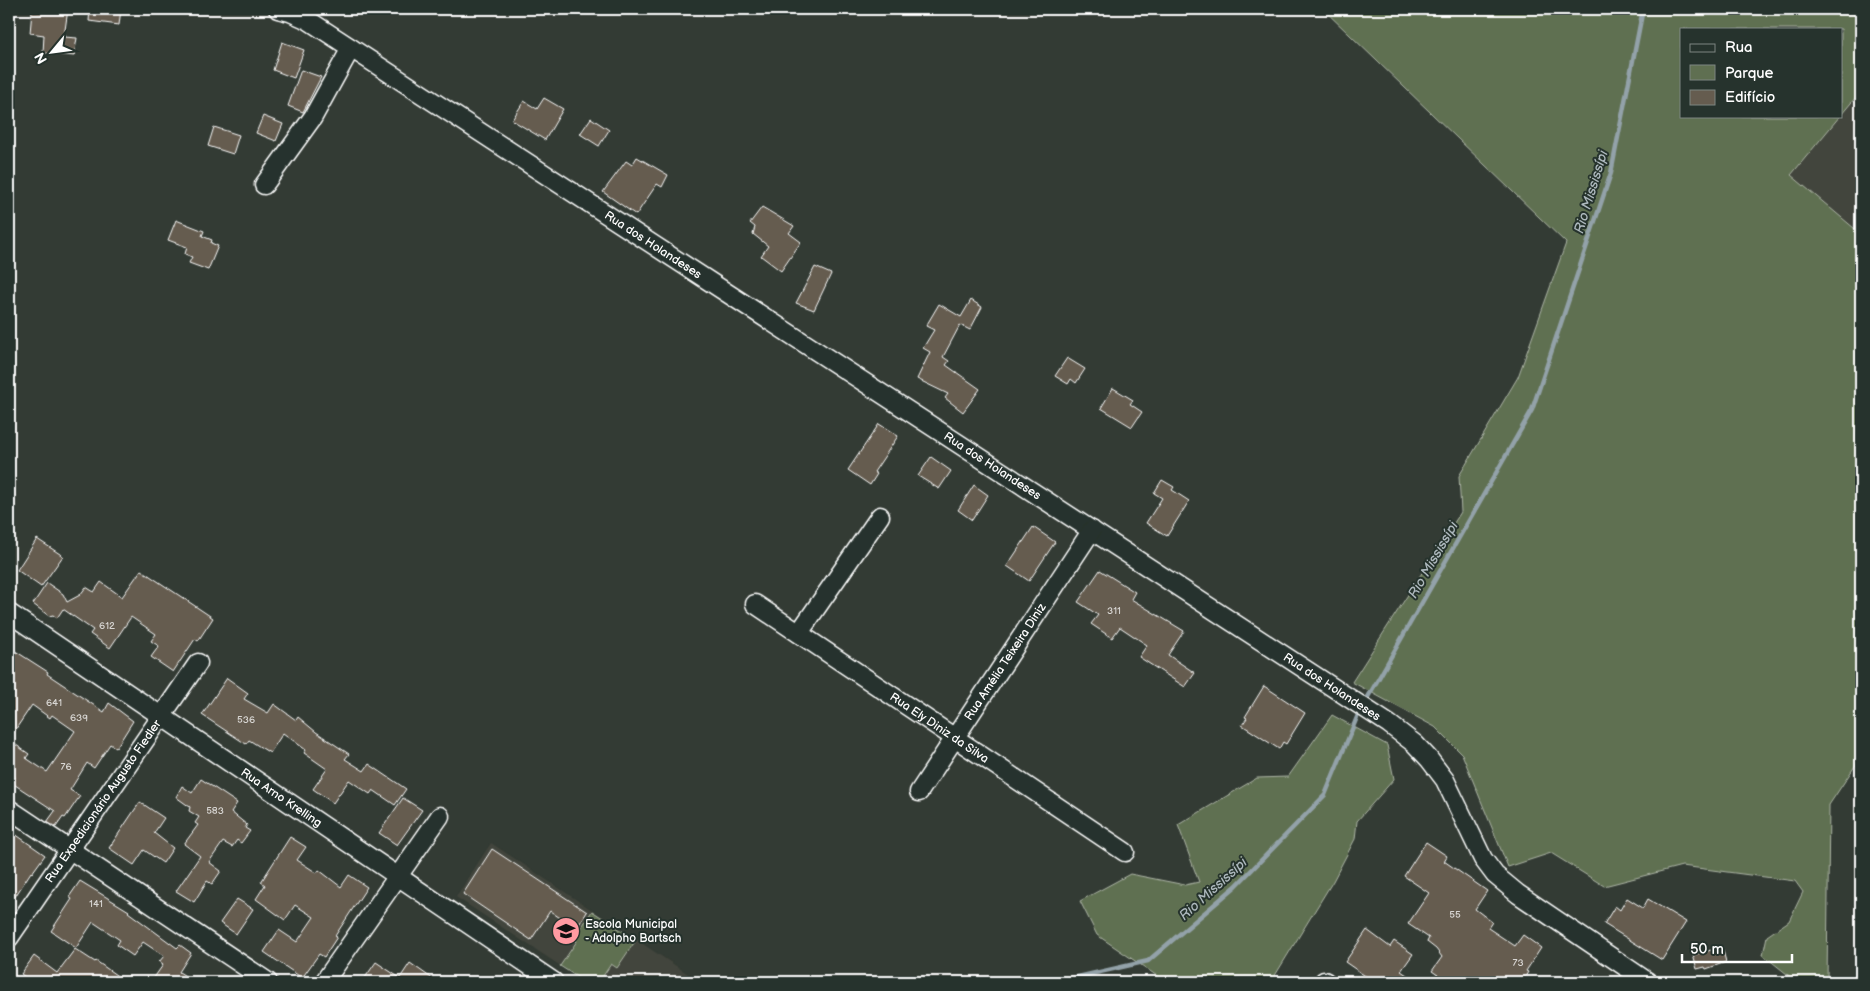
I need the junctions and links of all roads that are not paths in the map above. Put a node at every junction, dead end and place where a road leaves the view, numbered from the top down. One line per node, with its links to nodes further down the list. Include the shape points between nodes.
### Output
1 (278, 9): 2 (street, Rua dos Holandeses, via 308,20)
2 (351, 48): 3 (street, via 313,117); 5 (street, Rua dos Holandeses)
3 (264, 185)
4 (880, 516): 8 (street)
5 (1092, 530): 11 (street, Rua Amélia Teixeira Diniz); 22 (street, Rua dos Holandeses, via 1371,711 1415,744 1445,780 1483,859 1495,875)
6 (756, 604): 8 (street, Rua Ely Diniz da Silva)
7 (9, 613): 10 (street, Rua Arno Krelling)
8 (799, 633): 11 (street, Rua Ely Diniz da Silva)
9 (198, 663): 10 (street, Rua Expedicionário Augusto Fiedler)
10 (161, 716): 15 (street, Rua Expedicionário Augusto Fiedler); 17 (street, Rua Arno Krelling)
11 (955, 738): 12 (street, Rua Amélia Teixeira Diniz); 16 (street, Rua Ely Diniz da Silva)
12 (919, 792)
13 (9, 809): 15 (street)
14 (440, 816): 17 (street)
15 (70, 850): 18 (street, Rua Expedicionário Augusto Fiedler); 19 (street)
16 (1126, 852)
17 (397, 876): 20 (street); 21 (street, Rua Arno Krelling)
18 (9, 938)
19 (268, 982)
20 (324, 982)
21 (554, 982)
22 (1648, 982)

